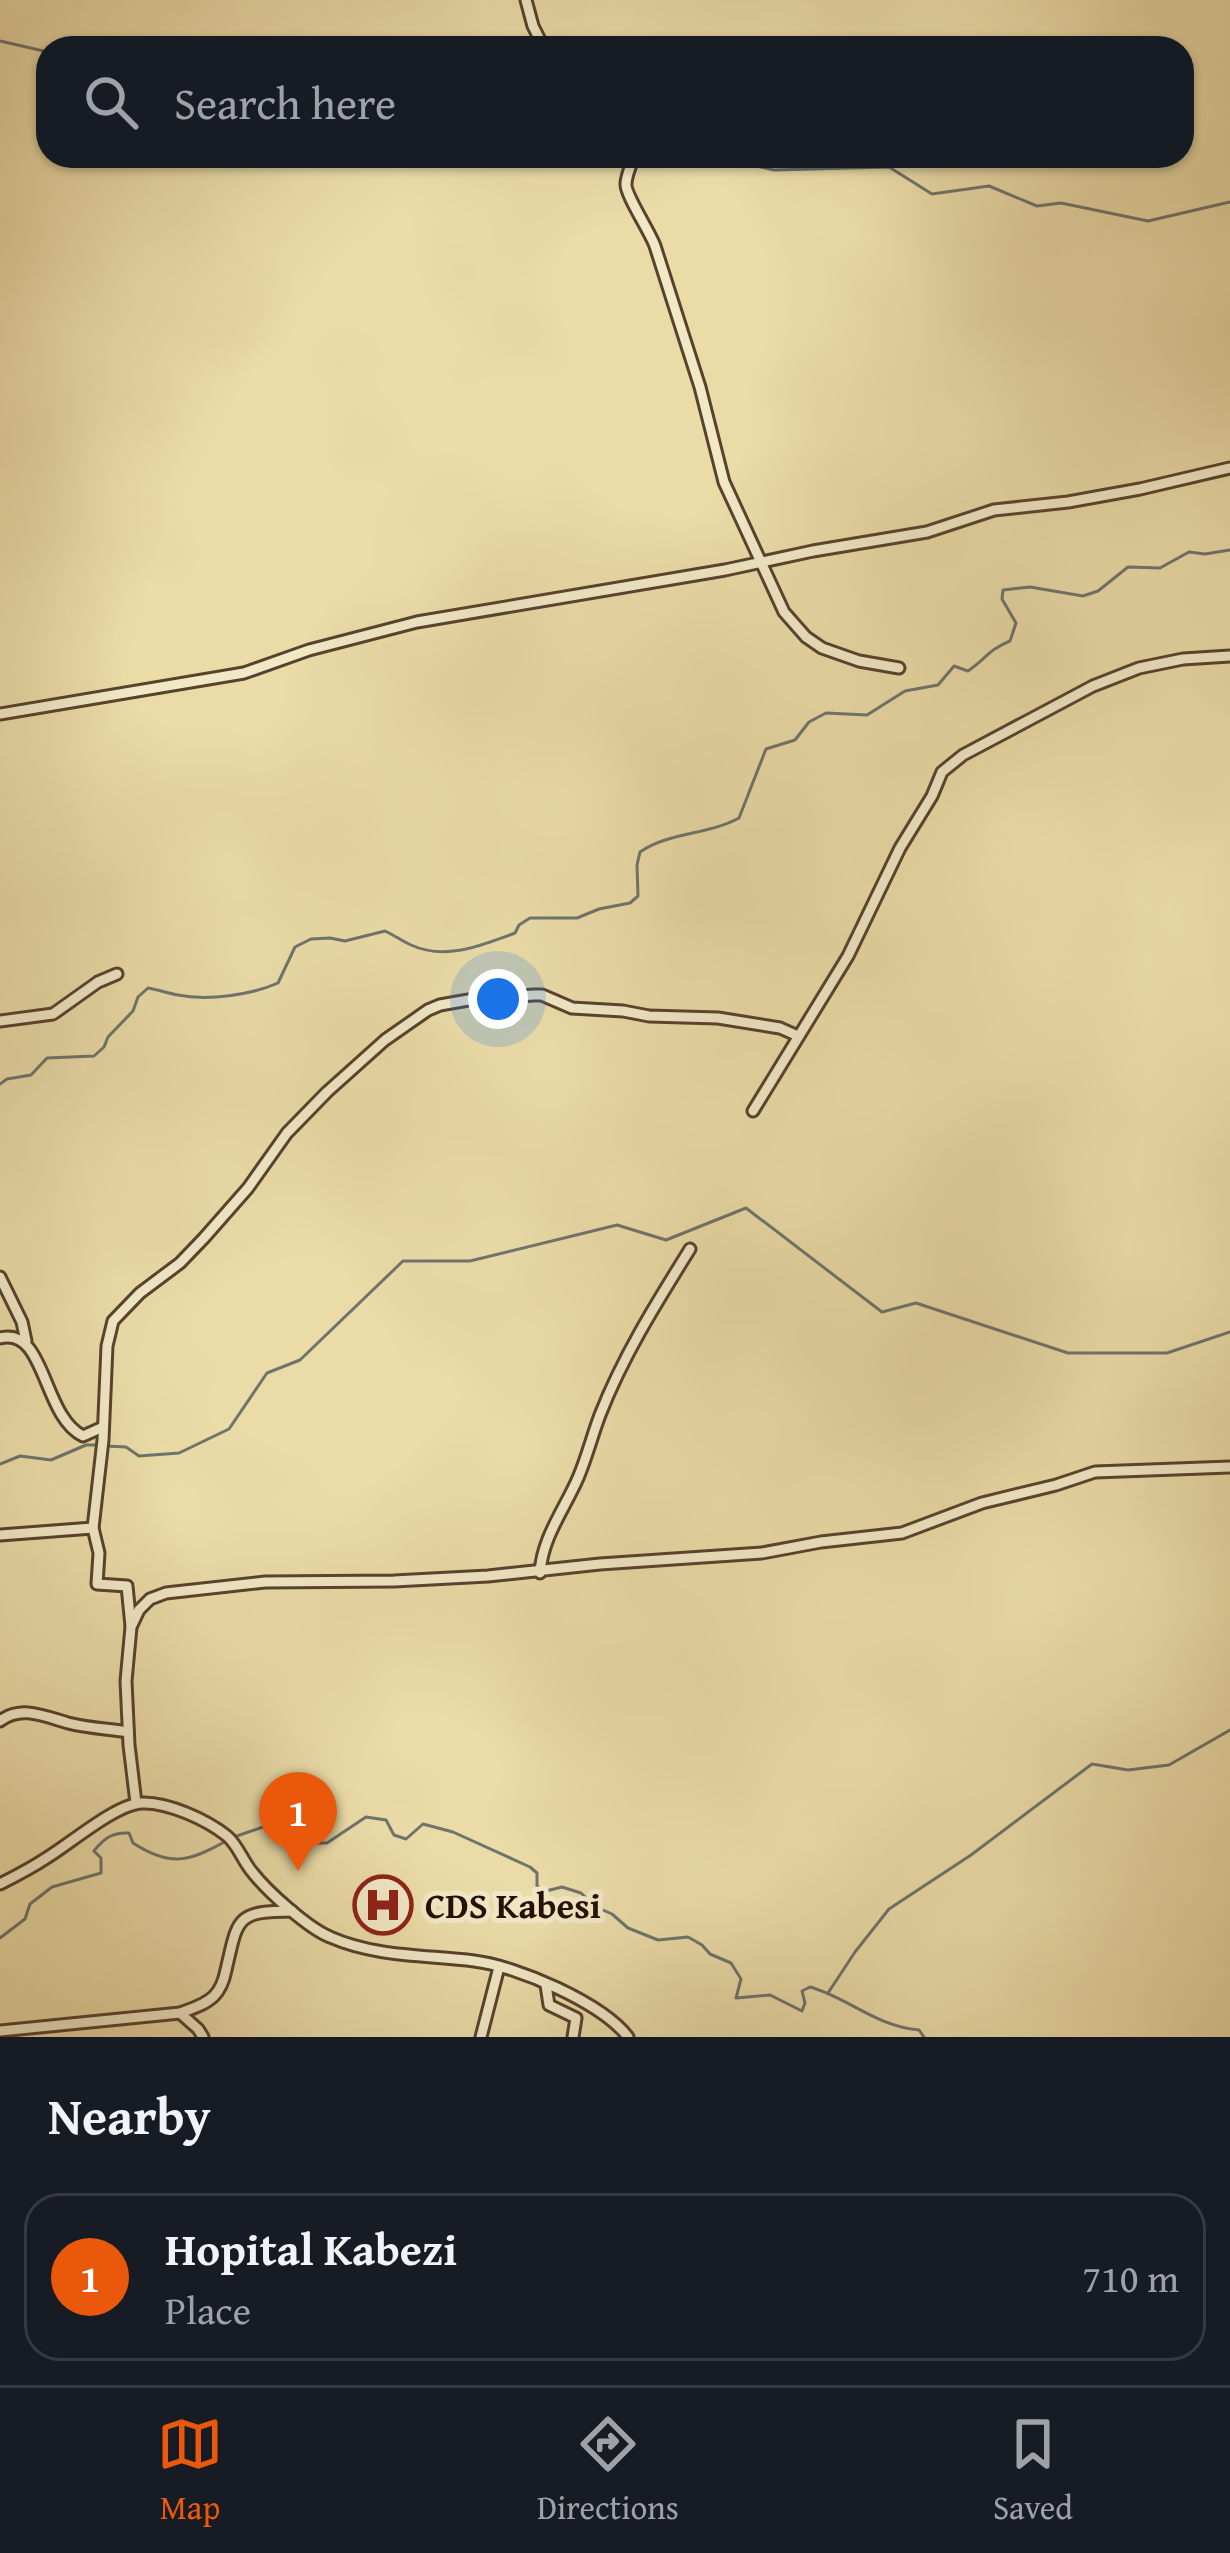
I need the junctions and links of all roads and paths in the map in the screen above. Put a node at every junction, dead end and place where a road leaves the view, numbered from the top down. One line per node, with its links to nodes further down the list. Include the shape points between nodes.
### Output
1 (526, 0): 2 (street)
2 (538, 36)
3 (630, 168): 5 (street, via 627,193 655,246 724,482)
4 (1230, 468): 5 (street)
5 (759, 563): 7 (street, via 806,637 838,655); 8 (street, via 417,622 244,673)
6 (1230, 656): 11 (street, via 1139,668 952,763)
7 (898, 668)
8 (0, 714)
9 (118, 974): 10 (street, via 53,1014)
10 (0, 1021)
11 (798, 1036): 12 (street); 17 (street, via 718,1018 572,1008 542,995 428,1010 327,1092 204,1238 113,1321)
12 (753, 1111)
13 (690, 1249): 21 (street, via 599,1417)
14 (0, 1276): 16 (street)
15 (0, 1338): 16 (street)
16 (26, 1341): 17 (street, via 70,1430 83,1436)
17 (104, 1427): 19 (street)
18 (1230, 1467): 21 (street, via 1095,1472 902,1533)
19 (93, 1528): 20 (street); 22 (street, via 97,1584 127,1586)
20 (0, 1535)
21 (539, 1573): 22 (street, via 226,1585 150,1599)
22 (130, 1627): 24 (street)
23 (0, 1721): 24 (street, via 28,1713)
24 (128, 1732): 25 (street)
25 (136, 1803): 26 (street); 27 (street, via 175,1810 230,1838 251,1872)
26 (0, 1884)
27 (294, 1911): 28 (street, via 329,1937 365,1949); 30 (street, via 241,1919 224,1982)
28 (499, 1967): 29 (street); 33 (street)
29 (546, 1985): 34 (street, via 549,2005 577,2018); 35 (street, via 596,2007)
30 (180, 2013): 31 (street); 32 (street)
31 (0, 2031)
32 (203, 2037)
33 (481, 2037)
34 (573, 2037)
35 (628, 2037)

